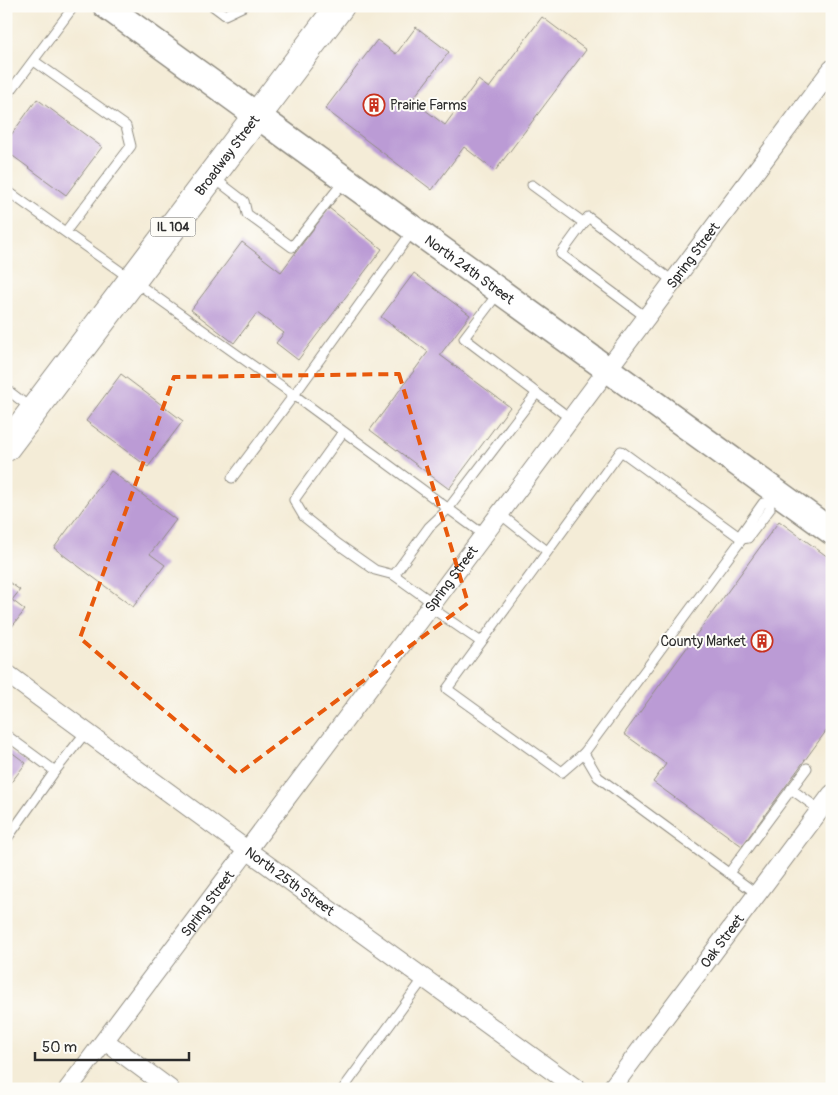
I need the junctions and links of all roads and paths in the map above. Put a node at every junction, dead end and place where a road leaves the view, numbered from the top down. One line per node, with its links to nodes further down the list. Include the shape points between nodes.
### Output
1 (74, 6): 6 (lane)
2 (107, 6): 9 (main road, North 24th Street)
3 (213, 6): 4 (lane, via 225,15)
4 (244, 6)
5 (340, 6): 9 (main road, Broadway Street / IL 104)
6 (34, 61): 8 (lane); 16 (lane, via 126,126 131,146)
7 (832, 70): 18 (street, Spring Street)
8 (6, 97)
9 (258, 116): 10 (main road, Broadway Street / IL 104); 11 (main road, North 24th Street)
10 (212, 176): 11 (lane, via 244,201 247,214 292,247); 17 (main road, Broadway Street / IL 104)
11 (345, 179): 15 (main road, North 24th Street)
12 (532, 185): 14 (lane)
13 (6, 190): 16 (lane)
14 (584, 223): 18 (lane, via 588,217); 20 (lane, via 561,254)
15 (414, 229): 19 (main road, North 24th Street); 23 (lane)
16 (66, 231): 17 (lane)
17 (134, 279): 23 (lane); 25 (main road, Broadway Street / IL 104)
18 (674, 282): 20 (street, Spring Street)
19 (500, 291): 21 (main road, North 24th Street); 24 (lane, via 464,338)
20 (647, 318): 21 (street, Spring Street)
21 (608, 370): 26 (street, Spring Street); 30 (main road, North 24th Street)
22 (6, 389): 25 (lane)
23 (294, 394): 27 (lane); 29 (lane)
24 (536, 394): 26 (lane); 31 (lane)
25 (34, 410): 28 (main road, Broadway Street / IL 104)
26 (571, 419): 32 (street, Spring Street)
27 (343, 432): 31 (lane); 37 (lane, via 294,500 304,517 338,544 375,570)
28 (6, 447)
29 (232, 478)
30 (773, 497): 33 (main road, North 24th Street); 35 (lane, via 770,509 748,538)
31 (448, 508): 34 (lane); 37 (lane, via 429,527)
32 (500, 514): 34 (street, Spring Street); 36 (lane)
33 (832, 532)
34 (484, 535): 38 (street, Spring Street)
35 (742, 539): 36 (lane, via 621,450); 43 (lane)
36 (548, 551): 39 (lane)
37 (394, 575): 38 (lane)
38 (432, 605): 39 (lane); 50 (street, Spring Street)
39 (480, 642): 43 (lane, via 447,689 562,772)
40 (6, 673): 41 (street, North 25th Street)
41 (86, 732): 45 (lane); 50 (street, North 25th Street)
42 (6, 735): 45 (lane)
43 (584, 753): 51 (lane, via 598,777)
44 (807, 768): 46 (lane)
45 (55, 771): 49 (lane)
46 (791, 789): 48 (lane); 51 (lane)
47 (832, 794): 48 (street, Oak Street)
48 (820, 810): 52 (street, Oak Street)
49 (6, 840)
50 (247, 850): 53 (street, North 25th Street); 54 (street, Spring Street)
51 (729, 873): 52 (lane)
52 (757, 894): 59 (street, Oak Street)
53 (424, 978): 57 (lane); 58 (street, North 25th Street)
54 (105, 1041): 55 (street, Spring Street); 56 (street)
55 (68, 1089)
56 (170, 1089)
57 (343, 1089)
58 (577, 1089)
59 (611, 1089)

